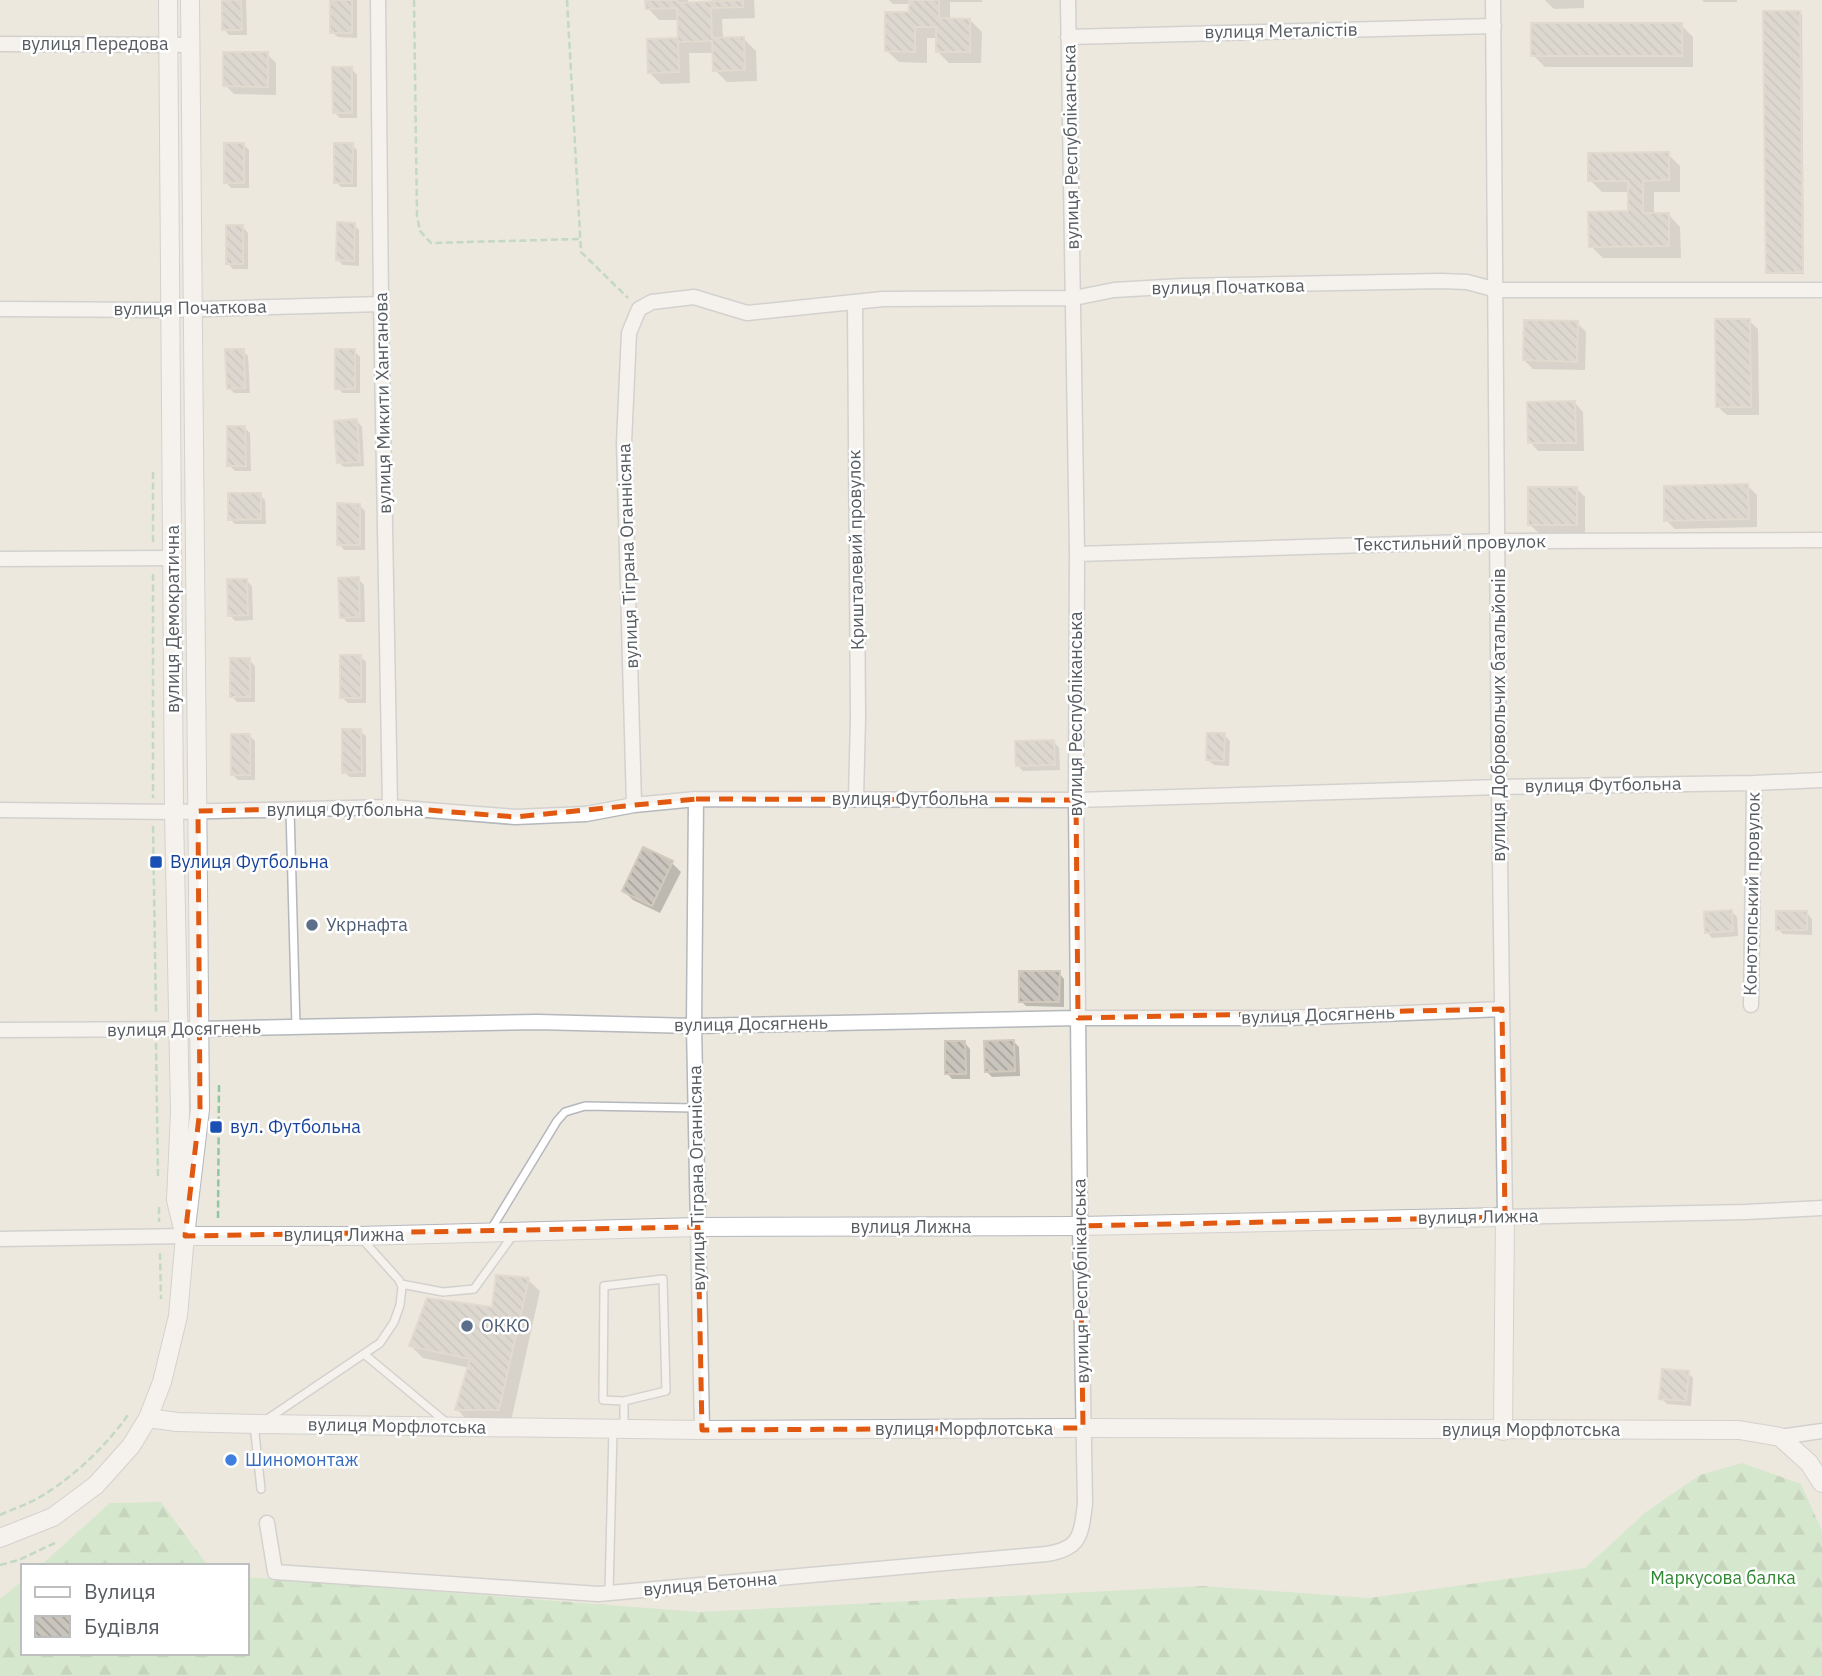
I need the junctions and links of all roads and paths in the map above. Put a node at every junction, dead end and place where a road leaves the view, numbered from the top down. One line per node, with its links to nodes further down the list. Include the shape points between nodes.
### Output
1 (168, 0): 10 (street, вулиця Демократична)
2 (191, 0): 12 (street, вулиця Демократична)
3 (378, 0): 18 (street, вулиця Микити Ханганова)
4 (414, 0): 13 (path, via 420,232 431,243)
5 (567, 0): 13 (path)
6 (1068, 0): 9 (street, вулиця Республіканська)
7 (1493, 0): 8 (street, вулиця Добровольчих батальйонів)
8 (1494, 26): 9 (street, вулиця Металістів); 14 (street, вулиця Добровольчих батальйонів)
9 (1068, 37): 16 (street, вулиця Республіканська)
10 (168, 43): 11 (street, вулиця Передова); 12 (street, вулиця Передова); 22 (street, вулиця Демократична)
11 (0, 44)
12 (191, 44): 19 (street, вулиця Демократична)
13 (580, 239): 21 (path, via 581,252)
14 (1497, 290): 15 (street, вулиця Початкова); 16 (street, вулиця Початкова, via 1441,281 1182,286 1114,290); 24 (street, вулиця Добровольчих батальйонів)
15 (1822, 290)
16 (1074, 298): 17 (street, вулиця Початкова); 25 (street, вулиця Республіканська)
17 (856, 302): 21 (street, вулиця Початкова, via 747,313 694,297 652,302); 32 (street, Кришталевий провулок)
18 (380, 304): 19 (street, вулиця Початкова); 35 (street, вулиця Микити Ханганова)
19 (192, 308): 22 (street, вулиця Початкова); 38 (street, вулиця Демократична)
20 (0, 309): 22 (street, вулиця Початкова)
21 (639, 309): 34 (street, вулиця Тіграна Оганнісяна, via 629,333 624,443)
22 (169, 310): 26 (street, вулиця Демократична)
23 (1822, 540): 24 (street, Текстильний провулок)
24 (1498, 541): 25 (street, Текстильний провулок); 30 (street, вулиця Добровольчих батальйонів)
25 (1077, 554): 33 (street, вулиця Республіканська)
26 (172, 558): 27 (street); 39 (street, вулиця Демократична)
27 (0, 559)
28 (1822, 780): 29 (street, вулиця Футбольна)
29 (1754, 783): 30 (street, вулиця Футбольна); 41 (street, Конотопський провулок)
30 (1499, 786): 33 (street, вулиця Футбольна); 42 (street, вулиця Добровольчих батальйонів)
31 (696, 799): 32 (street, вулиця Футбольна); 34 (street, вулиця Футбольна); 44 (street, вулиця Тіграна Оганнісяна)
32 (856, 799): 33 (street, вулиця Футбольна)
33 (1076, 800): 43 (street, вулиця Республіканська)
34 (634, 806): 35 (street, вулиця Футбольна, via 586,814 515,817)
35 (390, 807): 36 (street, вулиця Футбольна)
36 (290, 809): 38 (street, вулиця Футбольна); 45 (lane)
37 (0, 810): 39 (street, вулиця Футбольна)
38 (198, 811): 39 (street, вулиця Футбольна); 48 (street, вулиця Демократична)
39 (174, 812): 47 (street, вулиця Демократична)
40 (153, 824): 46 (path)
41 (1751, 1005)
42 (1502, 1009): 43 (street, вулиця Досягнень, via 1288,1018); 55 (street, вулиця Добровольчих батальйонів)
43 (1079, 1018): 44 (street, вулиця Досягнень); 56 (street, вулиця Республіканська)
44 (694, 1026): 45 (street, вулиця Досягнень, via 537,1022); 50 (street, вулиця Тіграна Оганнісяна)
45 (296, 1027): 48 (street, вулиця Досягнень)
46 (156, 1029): 47 (street, вулиця Досягнень); 49 (street, вулиця Досягнень); 52 (path)
47 (178, 1029): 48 (street, вулиця Досягнень); 62 (street, вулиця Демократична, via 176,1200)
48 (200, 1029): 62 (street, вулиця Демократична, via 200,1109)
49 (0, 1030)
50 (695, 1108): 57 (street, вулиця Тіграна Оганнісяна); 60 (lane, via 585,1106 565,1112)
51 (220, 1131): 58 (path)
52 (159, 1186)
53 (159, 1199): 61 (path)
54 (1822, 1208): 55 (street, вулиця Лижна)
55 (1505, 1217): 56 (street, вулиця Лижна); 76 (street, вулиця Добровольчих батальйонів)
56 (1080, 1226): 57 (street, вулиця Лижна); 73 (street, вулиця Республіканська)
57 (698, 1227): 59 (street, вулиця Лижна); 75 (street, вулиця Тіграна Оганнісяна)
58 (218, 1228)
59 (515, 1232): 60 (street, вулиця Лижна); 65 (lane, via 474,1289 443,1292)
60 (489, 1233): 63 (street, вулиця Лижна)
61 (160, 1236): 62 (street, вулиця Лижна); 64 (street, вулиця Лижна); 66 (path)
62 (185, 1236): 63 (street, вулиця Лижна); 70 (street, вулиця Демократична, via 178,1316)
63 (359, 1236): 65 (lane)
64 (0, 1239)
65 (401, 1284): 67 (lane, via 394,1322 380,1343)
66 (161, 1304)
67 (364, 1354): 71 (lane); 72 (lane)
68 (624, 1401): 68 (lane, via 603,1400 604,1286 663,1279 666,1391); 74 (lane)
69 (132, 1408): 81 (path, via 98,1453 40,1498)
70 (148, 1418): 71 (street, вулиця Морфлотська); 83 (street, вулиця Демократична, via 131,1446 96,1485 53,1517)
71 (257, 1424): 72 (street, вулиця Морфлотська); 80 (lane)
72 (452, 1427): 74 (street, вулиця Морфлотська)
73 (1083, 1428): 75 (street, вулиця Морфлотська); 76 (street, вулиця Морфлотська); 86 (street, вулиця Бетонна, via 1083,1523 1079,1536 1064,1551)
74 (618, 1429): 75 (street, вулиця Морфлотська); 86 (lane)
75 (702, 1430)
76 (1503, 1431): 78 (street, вулиця Морфлотська, via 1739,1430)
77 (1822, 1431): 78 (street, вулиця Морфлотська)
78 (1780, 1437): 79 (street, via 1809,1463)
79 (1822, 1483)
80 (261, 1489)
81 (0, 1515)
82 (267, 1522): 86 (street, вулиця Бетонна, via 275,1572)
83 (0, 1538)
84 (55, 1544): 85 (path)
85 (0, 1565)
86 (609, 1593)

